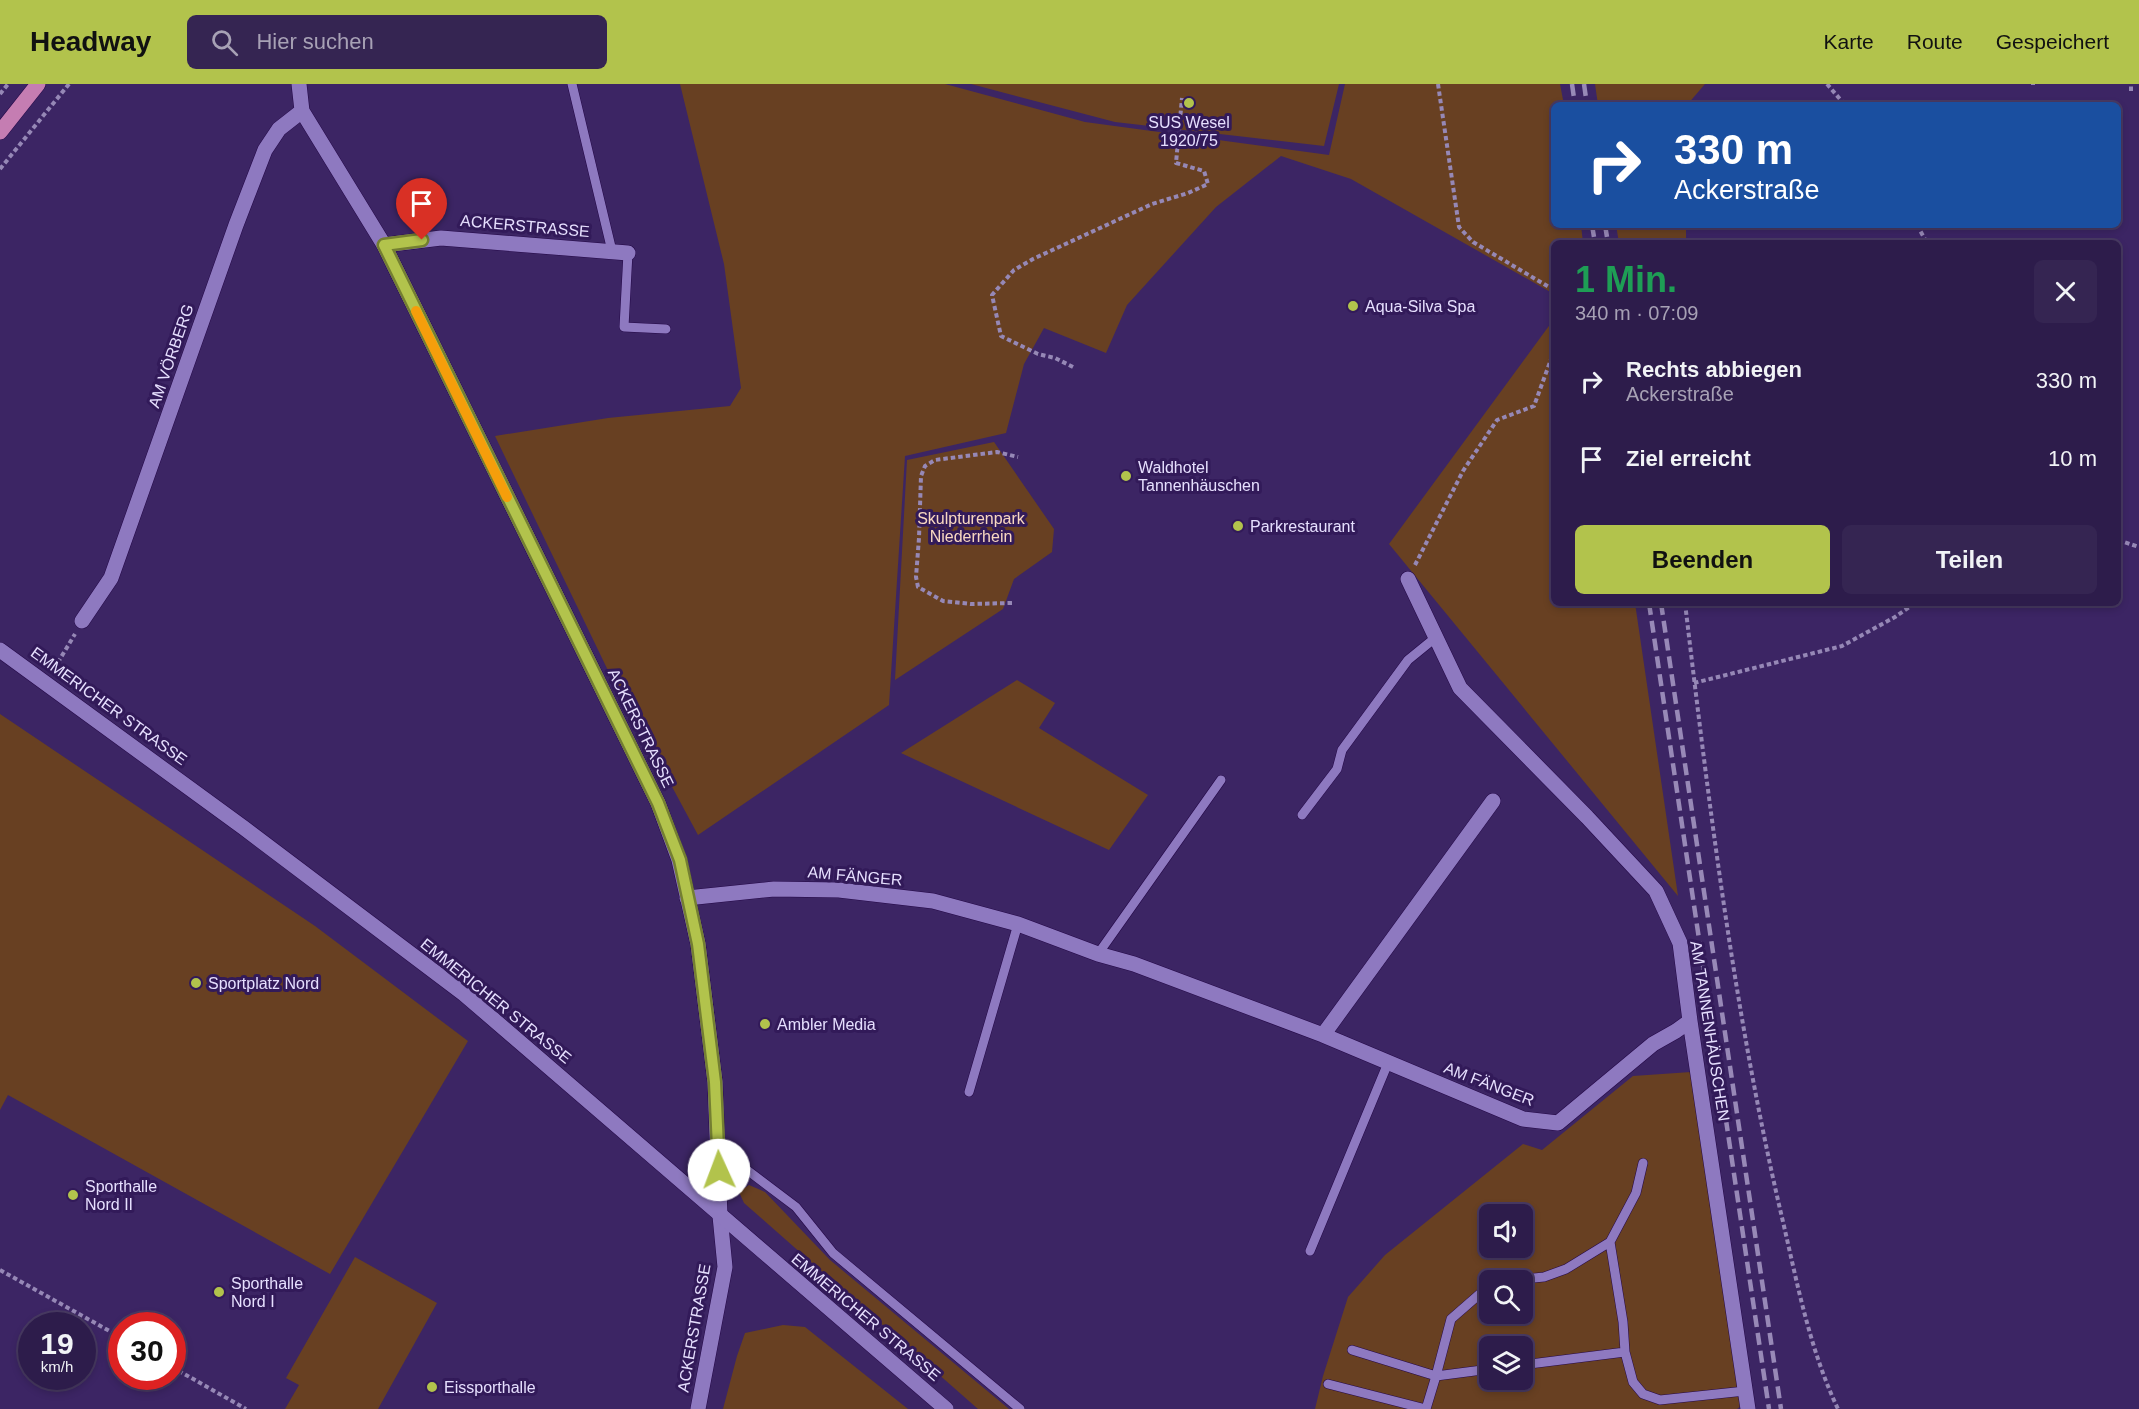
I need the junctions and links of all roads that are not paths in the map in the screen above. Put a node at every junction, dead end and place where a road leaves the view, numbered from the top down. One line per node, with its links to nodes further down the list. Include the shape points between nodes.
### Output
1 (38, 84): 5 (main road)
2 (300, 84): 4 (street, ACKERSTRASSE)
3 (573, 84): 7 (lane)
4 (302, 111): 6 (street, ACKERSTRASSE); 11 (street, AM VÖRBERG, via 279,129 265,150 111,578)
5 (0, 132)
6 (384, 245): 7 (street, ACKERSTRASSE, via 441,237); 17 (street, ACKERSTRASSE, via 658,803 680,860)
7 (612, 251): 8 (street, ACKERSTRASSE)
8 (628, 253): 9 (lane, via 624,327)
9 (666, 329)
10 (1408, 579): 12 (street, AM TANNENHÄUSCHEN)
11 (82, 621)
12 (1434, 638): 16 (lane, via 1408,660 1342,750 1337,769); 20 (street, AM TANNENHÄUSCHEN, via 1460,688 1656,891 1680,944)
13 (0, 650): 26 (street, EMMERICHER STRASSE, via 464,994)
14 (1221, 780): 19 (lane)
15 (1493, 801): 21 (street)
16 (1302, 815)
17 (687, 898): 18 (street, AM FÄNGER, via 774,889 839,890 933,901); 24 (street, ACKERSTRASSE, via 698,944 714,1071)
18 (1018, 924): 19 (street, AM FÄNGER); 23 (lane)
19 (1098, 954): 21 (street, AM FÄNGER)
20 (1690, 1021): 22 (street, AM FÄNGER, via 1653,1044 1558,1123 1523,1119); 37 (street, AM TANNENHÄUSCHEN)
21 (1323, 1035): 22 (street, AM FÄNGER)
22 (1388, 1063): 28 (lane)
23 (969, 1092)
24 (718, 1148): 26 (street, ACKERSTRASSE); 40 (lane, via 795,1207 833,1253)
25 (1643, 1163): 27 (lane, via 1636,1193)
26 (720, 1216): 38 (street, ACKERSTRASSE, via 724,1267); 39 (street, EMMERICHER STRASSE)
27 (1610, 1242): 29 (lane, via 1566,1269); 32 (lane)
28 (1310, 1251)
29 (1533, 1278)
30 (1479, 1295): 35 (lane, via 1451,1319)
31 (1352, 1350): 35 (lane)
32 (1625, 1352): 33 (lane); 37 (lane, via 1633,1382 1643,1395 1660,1400)
33 (1533, 1364)
34 (1479, 1370): 35 (lane)
35 (1436, 1376): 36 (lane, via 1426,1409)
36 (1328, 1384)
37 (1745, 1391): 41 (street, AM TANNENHÄUSCHEN)
38 (698, 1409)
39 (946, 1409)
40 (1020, 1409)
41 (1748, 1409)

